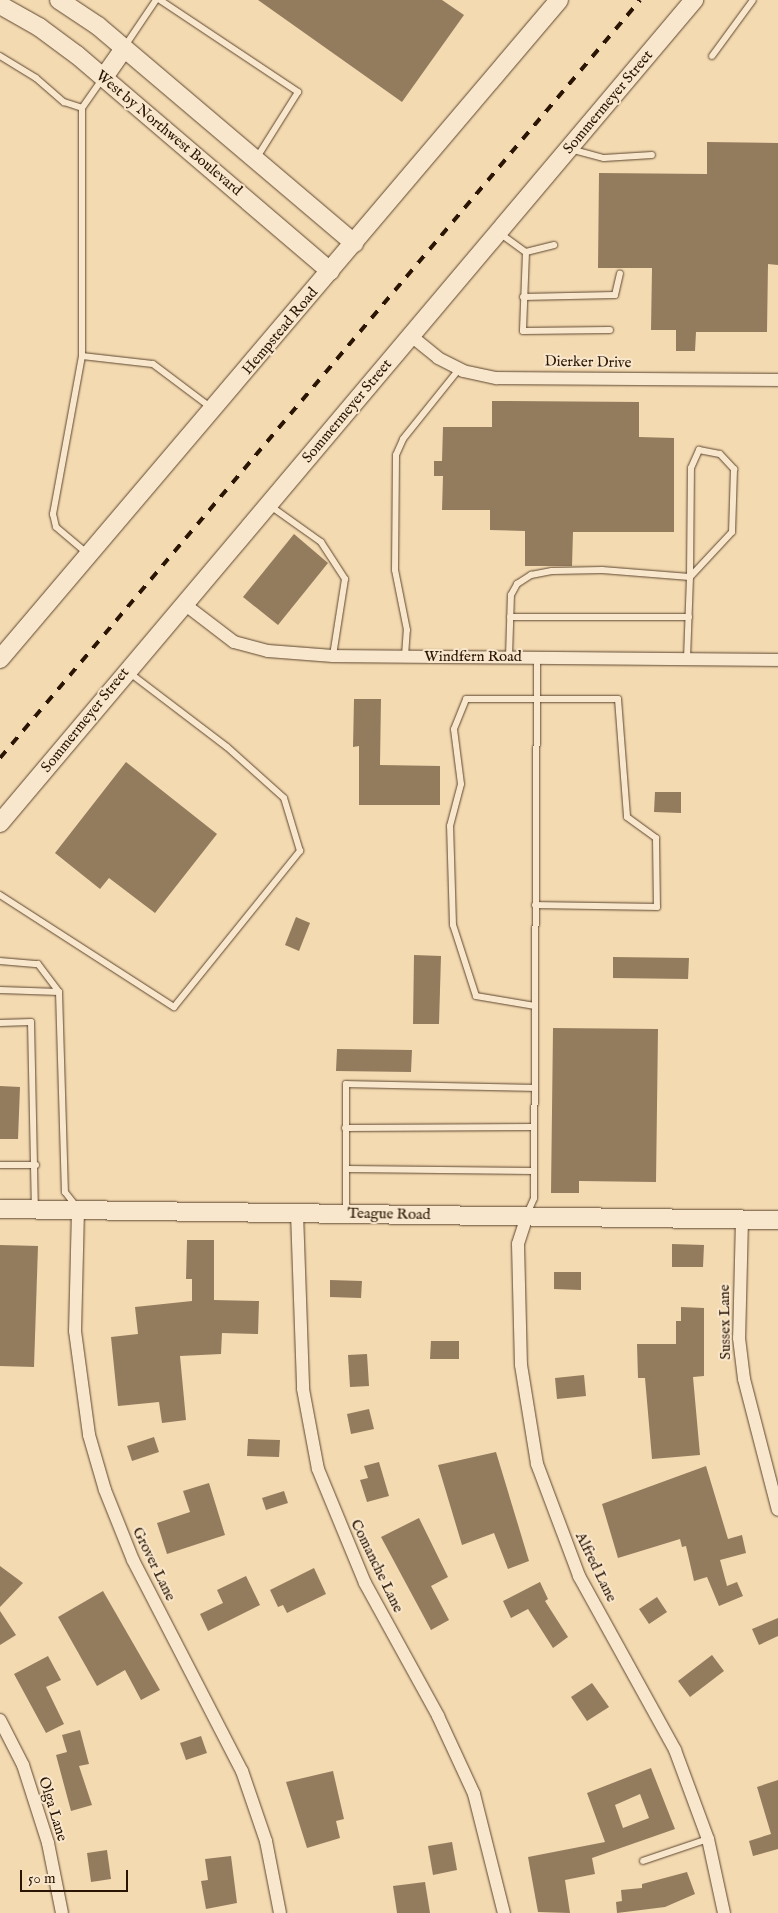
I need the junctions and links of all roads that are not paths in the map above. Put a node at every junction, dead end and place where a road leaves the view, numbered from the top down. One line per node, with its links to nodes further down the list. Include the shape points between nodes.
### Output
1 (59, 0): 7 (street)
2 (158, 0): 7 (lane); 14 (lane, via 298,92)
3 (559, 0): 16 (street, Hempstead Road)
4 (694, 0): 12 (street, Sommermeyer Street)
5 (753, 0): 9 (lane)
6 (0, 4): 10 (street, West by Northwest Boulevard, via 39,26)
7 (124, 48): 10 (street); 14 (street)
8 (0, 56): 11 (lane, via 36,78 64,102)
9 (712, 56)
10 (104, 77): 11 (lane); 19 (street, West by Northwest Boulevard)
11 (82, 108): 24 (lane)
12 (568, 149): 13 (lane, via 604,158); 15 (street, Sommermeyer Street)
13 (652, 155)
14 (255, 160): 16 (street)
15 (497, 232): 18 (lane); 23 (street, Sommermeyer Street)
16 (354, 243): 19 (street, Hempstead Road)
17 (554, 245): 18 (lane)
18 (526, 252): 21 (lane)
19 (330, 271): 27 (street, Hempstead Road)
20 (620, 274): 21 (lane, via 615,294)
21 (523, 297): 22 (lane, via 523,331)
22 (610, 330)
23 (410, 335): 25 (street, Dierker Drive); 28 (street, Sommermeyer Street)
24 (82, 356): 27 (lane, via 153,364); 29 (lane, via 53,514 56,527)
25 (459, 369): 26 (street, Dierker Drive, via 497,378); 35 (lane, via 403,439 396,455 395,570 407,630)
26 (778, 380)
27 (214, 410): 29 (street, Hempstead Road)
28 (268, 505): 31 (street, Sommermeyer Street); 34 (lane, via 321,542 345,579)
29 (89, 555): 39 (street, Hempstead Road)
30 (690, 577): 30 (lane, via 732,532 734,469 720,454 699,450 691,468); 32 (lane, via 602,570 531,575 517,584 511,595); 33 (lane)
31 (183, 603): 34 (street, Windfern Road, via 234,642 268,651); 41 (street, Sommermeyer Street)
32 (510, 616): 33 (lane); 36 (lane)
33 (689, 616): 38 (lane)
34 (333, 656): 35 (street, Windfern Road)
35 (405, 656): 36 (street, Windfern Road)
36 (509, 657): 37 (street, Windfern Road)
37 (537, 657): 38 (street, Windfern Road); 42 (lane)
38 (688, 658): 40 (street, Windfern Road)
39 (0, 659)
40 (778, 660)
41 (126, 670): 43 (street, Sommermeyer Street); 44 (lane, via 228,747 284,798 300,851 174,1007)
42 (536, 699): 45 (lane); 45 (lane, via 618,699 627,817 656,838 658,907); 49 (lane, via 466,699 454,729 461,784 450,826 453,925 476,996)
43 (0, 824)
44 (0, 895)
45 (535, 905): 49 (lane)
46 (0, 961): 48 (lane, via 38,964)
47 (0, 990): 48 (lane)
48 (59, 992): 60 (lane, via 65,1192)
49 (535, 1006): 51 (lane)
50 (0, 1023): 55 (lane, via 31,1022)
51 (534, 1088): 52 (lane); 53 (lane, via 346,1084)
52 (534, 1127): 53 (lane); 57 (lane)
53 (345, 1128): 56 (lane)
54 (0, 1165): 55 (lane)
55 (36, 1165): 59 (lane)
56 (346, 1169): 57 (lane); 62 (lane)
57 (534, 1171): 63 (lane, via 534,1198)
58 (0, 1208): 59 (street, Teague Road)
59 (34, 1209): 60 (street, Teague Road)
60 (78, 1210): 61 (street, Teague Road); 71 (street, Grover Lane, via 75,1331 89,1435 108,1498 133,1560 242,1771 266,1841)
61 (297, 1213): 62 (street, Teague Road); 72 (street, Comanche Lane, via 302,1388 318,1469 364,1583 438,1716 474,1794)
62 (346, 1214): 63 (street, Teague Road)
63 (527, 1216): 64 (street, Teague Road); 68 (street, Alfred Lane, via 518,1244 521,1365 537,1464 580,1576 675,1750)
64 (742, 1219): 65 (street, Teague Road); 66 (street, Sussex Lane, via 739,1338 744,1379)
65 (778, 1220)
66 (778, 1510)
67 (0, 1720): 70 (street, Olga Lane, via 23,1765 37,1808)
68 (708, 1839): 69 (lane); 73 (street, Alfred Lane)
69 (644, 1862)
70 (62, 1913)
71 (280, 1913)
72 (504, 1913)
73 (724, 1913)

